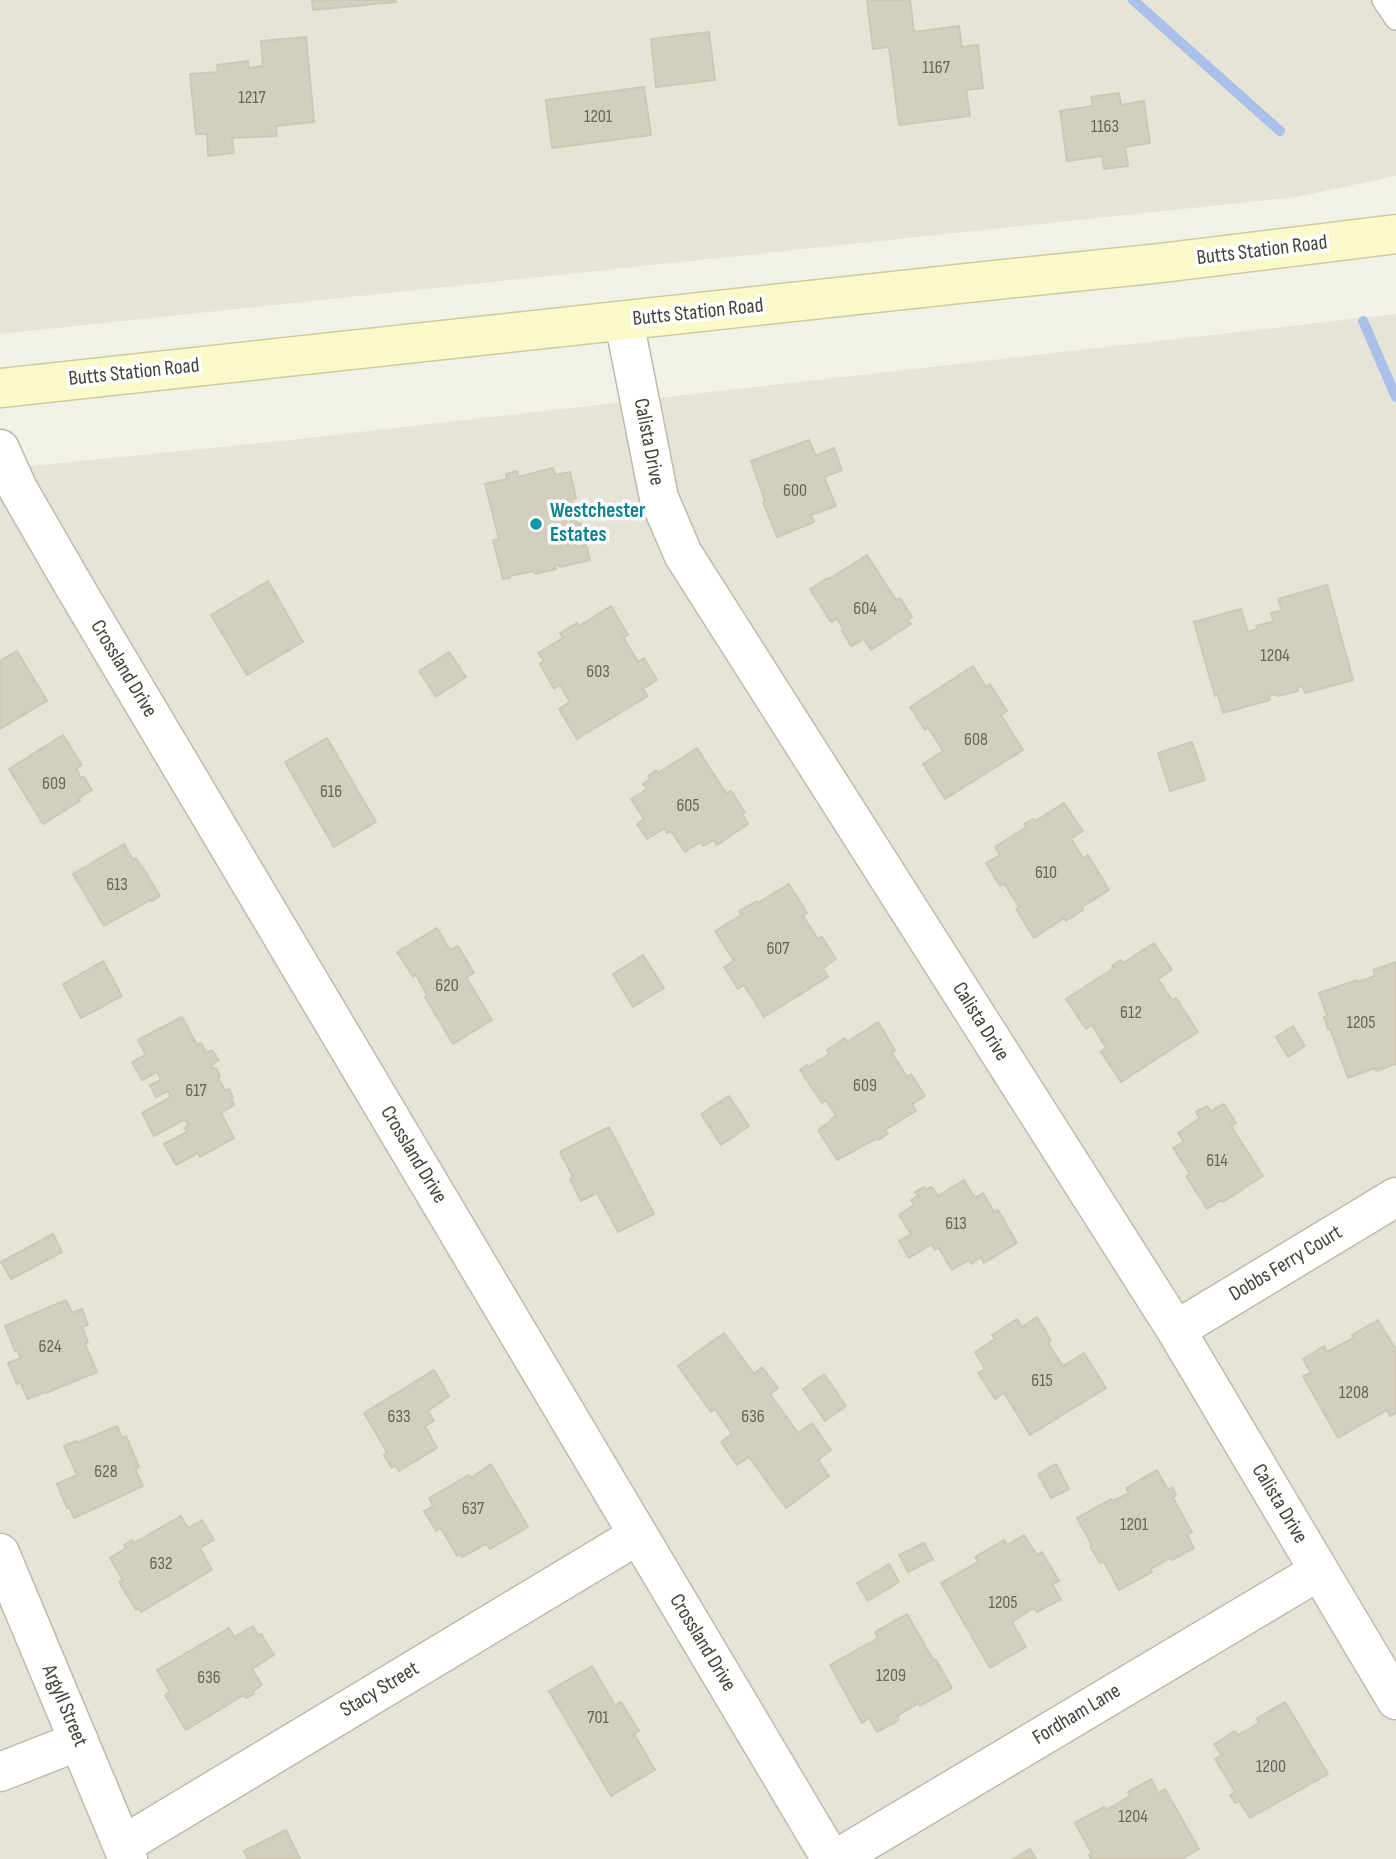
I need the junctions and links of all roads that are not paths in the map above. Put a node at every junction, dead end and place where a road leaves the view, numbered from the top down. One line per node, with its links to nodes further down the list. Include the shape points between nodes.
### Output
1 (1383, 0): 2 (lane)
2 (1396, 19)
3 (1396, 234): 4 (main road, Butts Station Road)
4 (624, 321): 5 (main road, Butts Station Road); 8 (street, Calista Drive, via 659,498 683,554)
5 (0, 388)
6 (0, 449): 9 (street, Crossland Drive, via 74,586)
7 (1396, 1197): 8 (street, Dobbs Ferry Court)
8 (1175, 1330): 11 (street, Calista Drive)
9 (638, 1535): 15 (street, Stacy Street); 16 (street, Crossland Drive)
10 (0, 1553): 13 (street, Argyll Street)
11 (1318, 1572): 12 (street, Calista Drive); 16 (street, Fordham Lane)
12 (1396, 1700)
13 (79, 1741): 14 (street); 15 (street, Argyll Street)
14 (0, 1772)
15 (126, 1852)
16 (833, 1859)

